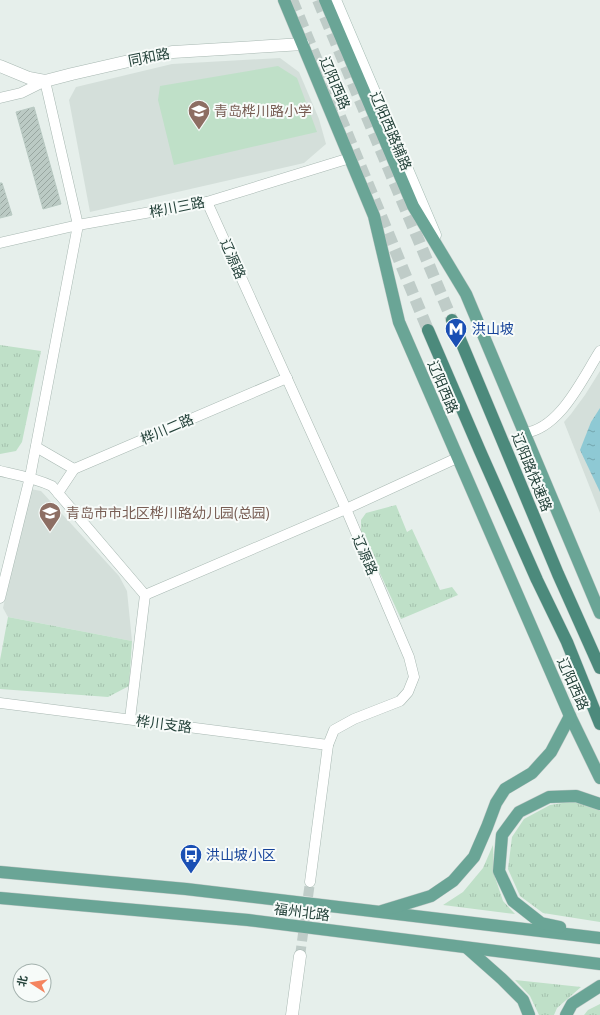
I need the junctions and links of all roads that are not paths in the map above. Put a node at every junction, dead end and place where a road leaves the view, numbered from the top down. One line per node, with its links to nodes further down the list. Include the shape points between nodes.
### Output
1 (284, 0): 3 (main road, 辽阳西路)
2 (333, 0): 15 (main road, 辽阳西路, via 413,206 466,294)
3 (303, 44): 5 (street, 同和路, via 173,52); 7 (main road, 辽阳西路)
4 (0, 66): 5 (street, 同和路, via 29,78)
5 (45, 81): 6 (street, via 21,93); 9 (street)
6 (0, 98)
7 (350, 158): 8 (street, 桦川三路); 17 (main road, 辽阳西路, via 374,216 399,322)
8 (207, 202): 9 (street, 桦川三路); 14 (street, 辽源路)
9 (78, 225): 10 (street, 桦川三路); 16 (street)
10 (0, 243)
11 (452, 320): 26 (highway, 辽阳路快速路)
12 (428, 330): 30 (highway, 辽阳西路, via 567,642)
13 (600, 351): 15 (street, via 569,402 550,421 532,432)
14 (287, 378): 18 (street, 桦川二路); 22 (street, 辽源路)
15 (524, 433): 25 (main road, 辽阳西路)
16 (36, 447): 18 (street); 20 (street)
17 (457, 458): 22 (street); 28 (main road, 辽阳西路)
18 (74, 469): 21 (street)
19 (0, 471): 20 (street)
20 (30, 477): 21 (street, via 52,486); 24 (street)
21 (58, 493): 23 (street)
22 (346, 509): 23 (street); 31 (street, 辽源路, via 409,657 414,677 408,692 400,701 354,719 334,730)
23 (145, 595): 29 (street)
24 (0, 598)
25 (600, 613)
26 (600, 668)
27 (0, 702): 29 (street, 桦川支路)
28 (570, 716): 32 (main road, 辽阳西路); 37 (main road, via 551,752 532,773 506,789 496,803 474,858 453,881 430,896)
29 (130, 719): 31 (street, 桦川支路)
30 (600, 724)
31 (328, 745): 35 (street, 辽源路)
32 (600, 778)
33 (600, 804): 38 (main road, via 576,796 549,797 519,812 502,835 499,871 513,901 541,923)
34 (0, 872): 37 (main road, 福州北路, via 186,889)
35 (310, 882)
36 (0, 898): 39 (main road, 福州北路, via 248,920)
37 (378, 912): 38 (main road, 福州北路)
38 (600, 937)
39 (466, 948): 41 (main road, 福州北路); 44 (main road, via 523,1000)
40 (300, 956): 43 (street)
41 (600, 964)
42 (600, 986): 45 (main road, via 572,1004)
43 (292, 1015)
44 (529, 1015)
45 (566, 1015)

